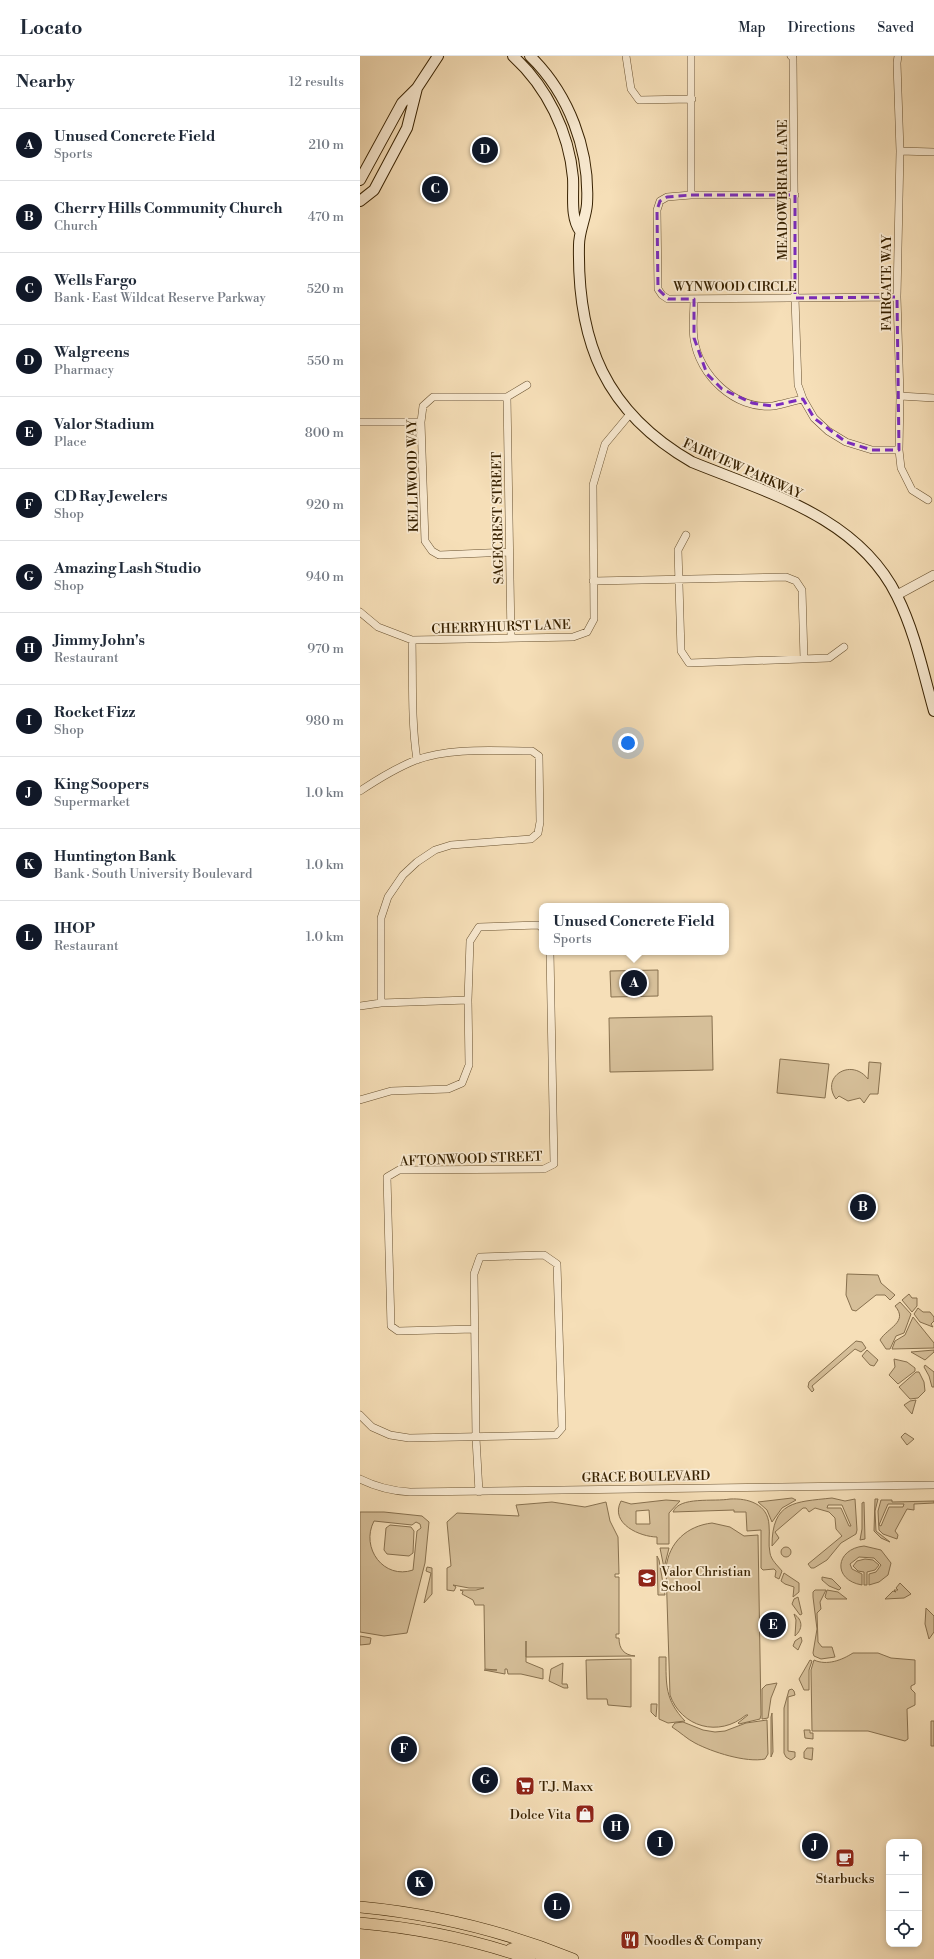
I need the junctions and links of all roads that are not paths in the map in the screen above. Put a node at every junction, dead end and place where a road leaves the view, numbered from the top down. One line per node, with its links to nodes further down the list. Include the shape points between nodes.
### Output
1 (438, 56): 8 (main road)
2 (513, 56): 16 (main road, FAIRVIEW PARKWAY, via 537,82 551,105 562,131 570,156 574,223)
3 (530, 56): 16 (main road, FAIRVIEW PARKWAY, via 563,99 578,136 583,157 587,205)
4 (626, 56): 9 (street, via 631,89 639,100)
5 (691, 56): 9 (street)
6 (791, 56): 14 (street, MEADOWBRIAR LANE)
7 (898, 56): 10 (street, FAIRGATE WAY)
8 (417, 88): 12 (main road, via 402,103); 15 (main road, via 408,128 374,190)
9 (692, 99): 13 (street)
10 (900, 151): 11 (street); 17 (street, FAIRGATE WAY)
11 (934, 152)
12 (360, 180)
13 (691, 195): 14 (street, WYNWOOD CIRCLE); 19 (street, WYNWOOD CIRCLE, via 667,197 660,201 657,210 658,290 668,299)
14 (795, 195): 18 (street, MEADOWBRIAR LANE)
15 (360, 202)
16 (580, 231): 25 (main road, FAIRVIEW PARKWAY, via 579,276 585,324 601,371)
17 (896, 297): 18 (street, WYNWOOD CIRCLE); 22 (street, FAIRGATE WAY)
18 (795, 298): 19 (street, WYNWOOD CIRCLE); 24 (street, MEADOWBRIAR LANE, via 797,372)
19 (694, 299): 24 (street, via 694,338 700,358 707,374 722,389 752,403 772,406)
20 (527, 386): 21 (street, KELLIWOOD WAY)
21 (507, 396): 27 (street, KELLIWOOD WAY, via 433,397 423,406); 31 (street, SAGECREST STREET)
22 (900, 396): 23 (street); 28 (street, FAIRGATE WAY)
23 (934, 398)
24 (803, 399): 28 (street, MEADOWBRIAR LANE, via 814,418 846,442 872,450)
25 (630, 414): 34 (street, CHERRYHURST LANE, via 605,444 593,485); 35 (main road, FAIRVIEW PARKWAY, via 658,440 692,462 793,503 837,527 873,560)
26 (360, 422): 27 (street)
27 (421, 422): 31 (street, KELLIWOOD WAY, via 425,541 432,552 439,555)
28 (899, 450): 29 (street, FAIRGATE WAY, via 901,468 912,490)
29 (928, 500)
30 (686, 535): 33 (street, via 678,550)
31 (509, 552): 37 (street, SAGECREST STREET)
32 (934, 575): 35 (street)
33 (679, 579): 34 (street); 40 (street, via 786,577 796,581 802,590); 40 (street, via 681,651 689,663)
34 (593, 581): 37 (street, CHERRYHURST LANE, via 594,619 587,632 573,637)
35 (897, 595): 41 (main road, FAIRVIEW PARKWAY, via 913,634)
36 (361, 616): 38 (street, CHERRYHURST LANE, via 378,627)
37 (511, 638): 38 (street, CHERRYHURST LANE)
38 (412, 640): 42 (street, via 413,733)
39 (844, 647): 40 (street, via 828,658)
40 (804, 659)
41 (934, 711)
42 (417, 760): 43 (street, via 386,774); 47 (street, via 461,751 532,751 538,756 540,822 538,833 531,840 451,845 435,850 403,875 388,897 381,918)
43 (360, 791)
44 (539, 925): 46 (street, via 479,926 470,941)
45 (550, 955): 50 (street, AFTONWOOD STREET, via 554,1164 544,1169 399,1170 387,1177 391,1326 398,1331)
46 (468, 1000): 47 (street); 49 (street, via 470,1065 462,1083 448,1090 391,1091)
47 (381, 1003): 48 (street)
48 (360, 1006)
49 (360, 1100)
50 (474, 1329): 52 (street); 52 (street, via 474,1274 480,1257 544,1255 557,1264 562,1428 556,1435 548,1436)
51 (360, 1415): 52 (street, via 372,1427 390,1435)
52 (476, 1438): 55 (street)
53 (360, 1479): 55 (street, GRACE BOULEVARD, via 393,1491)
54 (934, 1485): 55 (street, GRACE BOULEVARD)
55 (479, 1492)
56 (360, 1907): 59 (main road, via 434,1916 493,1930)
57 (360, 1923): 58 (main road, via 430,1932)
58 (510, 1952): 59 (main road, via 511,1949 521,1948 546,1957); 60 (main road)
59 (571, 1958)
60 (530, 1959)

